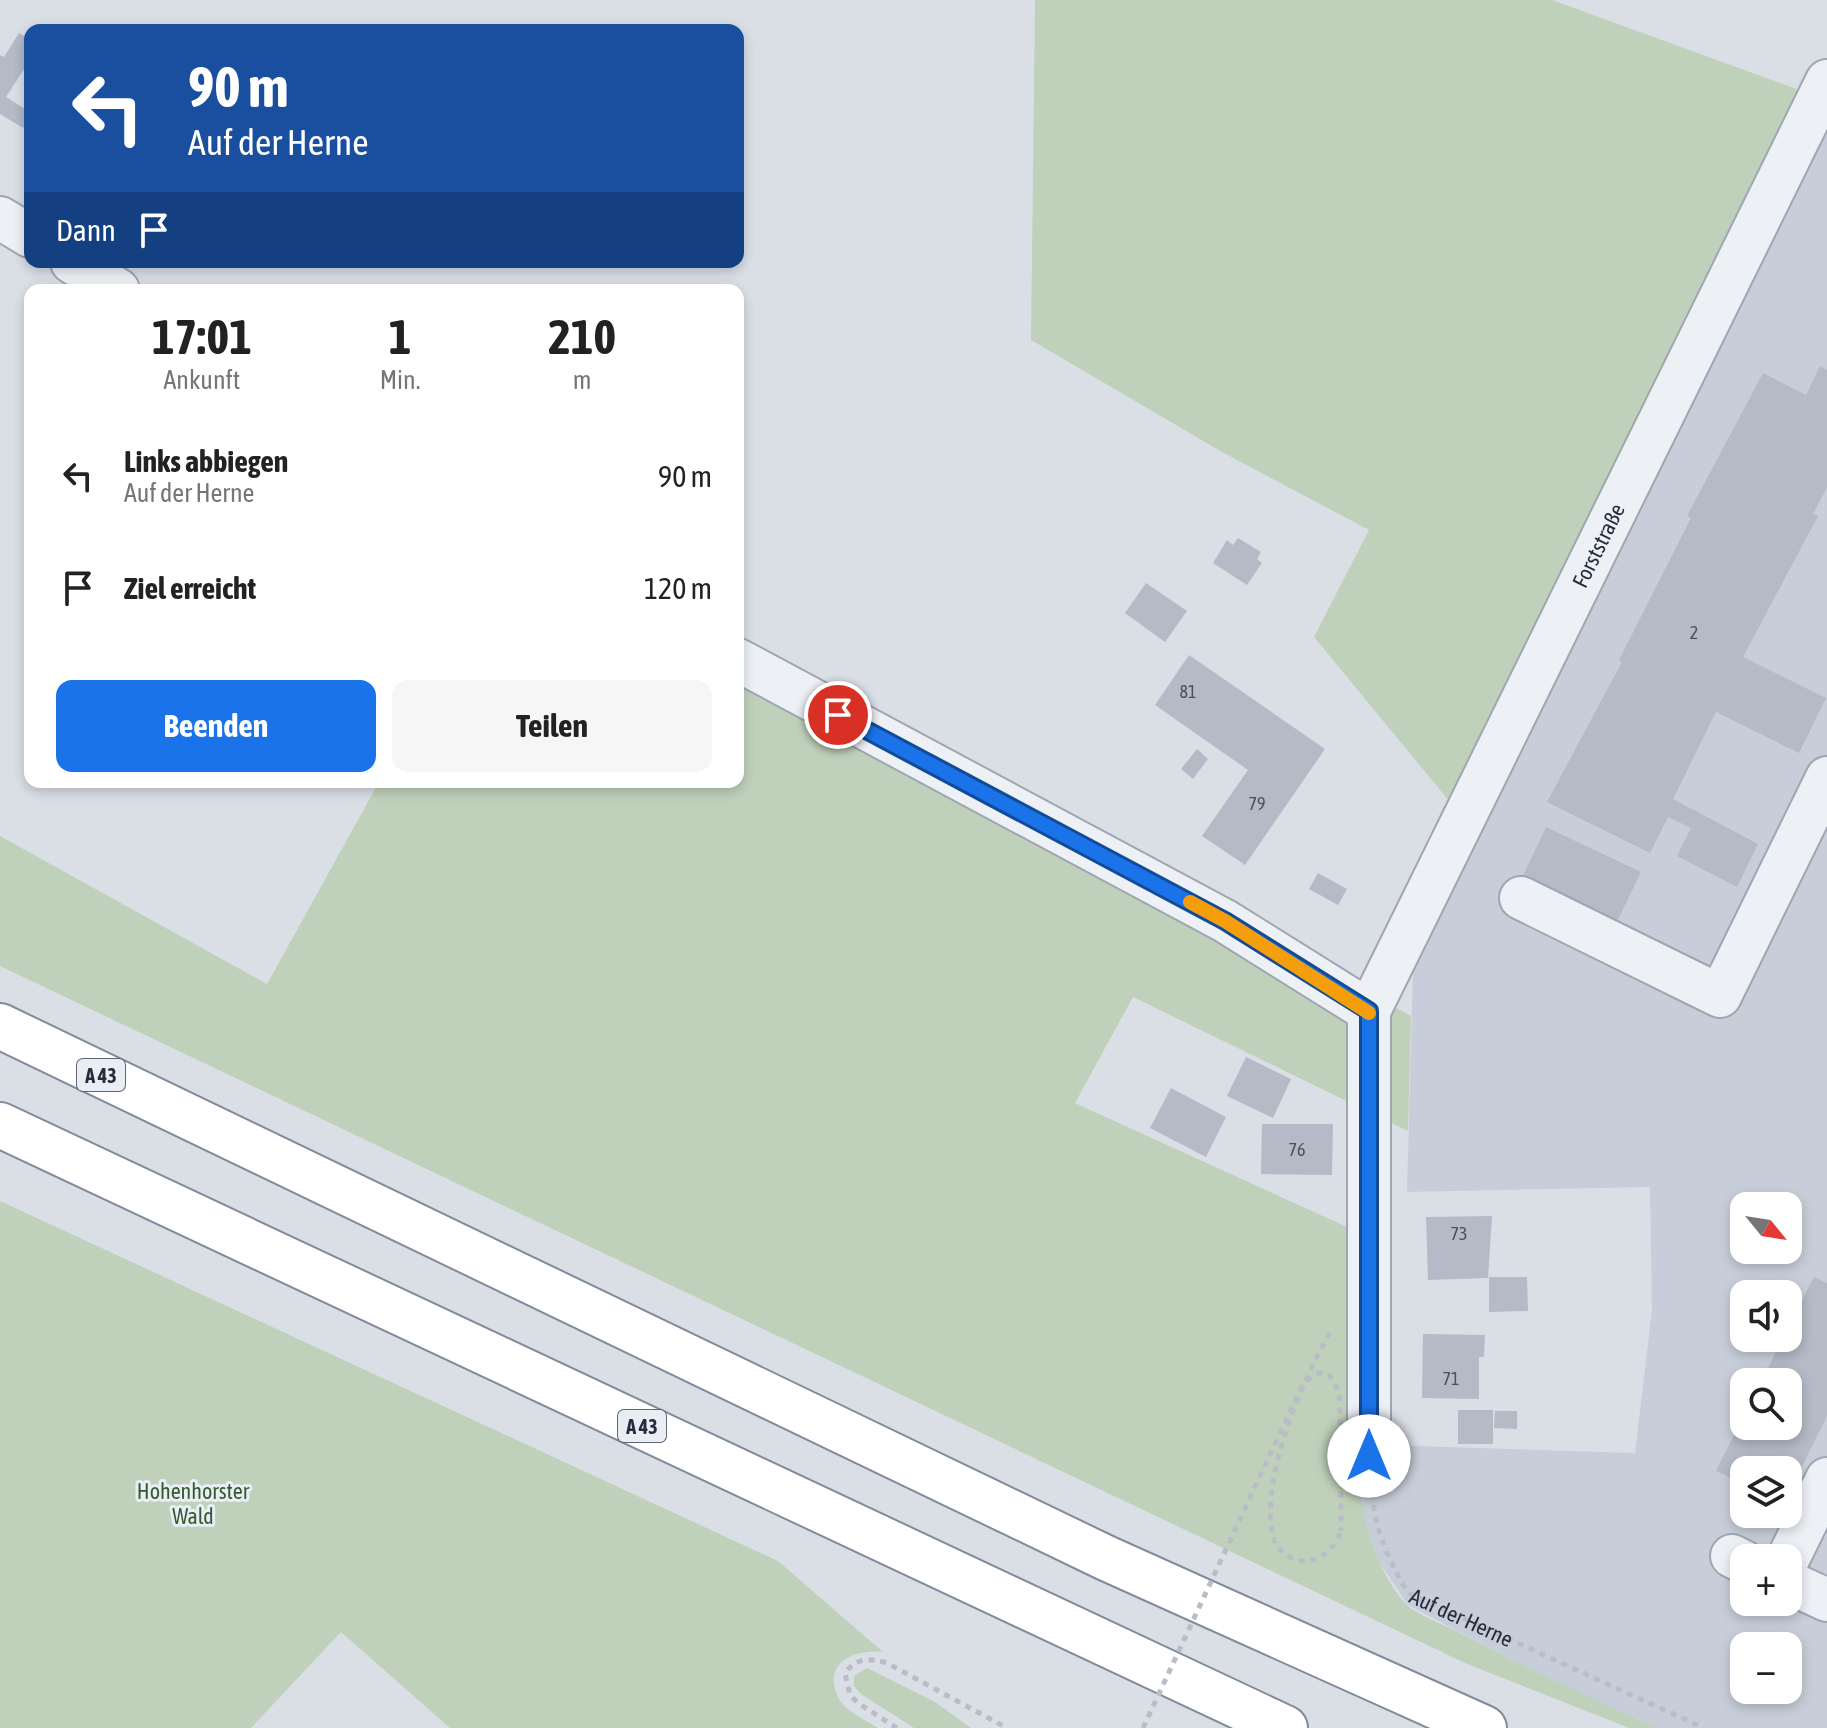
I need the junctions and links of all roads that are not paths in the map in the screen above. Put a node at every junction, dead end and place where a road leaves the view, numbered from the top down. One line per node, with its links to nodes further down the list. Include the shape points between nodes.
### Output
1 (1827, 81): 9 (street, Forststraße)
2 (0, 218): 3 (street)
3 (24, 232)
4 (82, 268): 5 (street)
5 (108, 284)
6 (744, 663): 9 (street, via 1225,921)
7 (1827, 778): 8 (street, via 1720,996)
8 (1521, 898)
9 (1369, 1011): 12 (street)
10 (0, 1026): 18 (highway, A 43, via 1106,1558)
11 (0, 1125): 17 (highway, A 43)
12 (1369, 1456)
13 (1827, 1479): 14 (street)
14 (1795, 1544)
15 (1802, 1588): 16 (street)
16 (1827, 1600)
17 (1285, 1728)
18 (1484, 1728)

